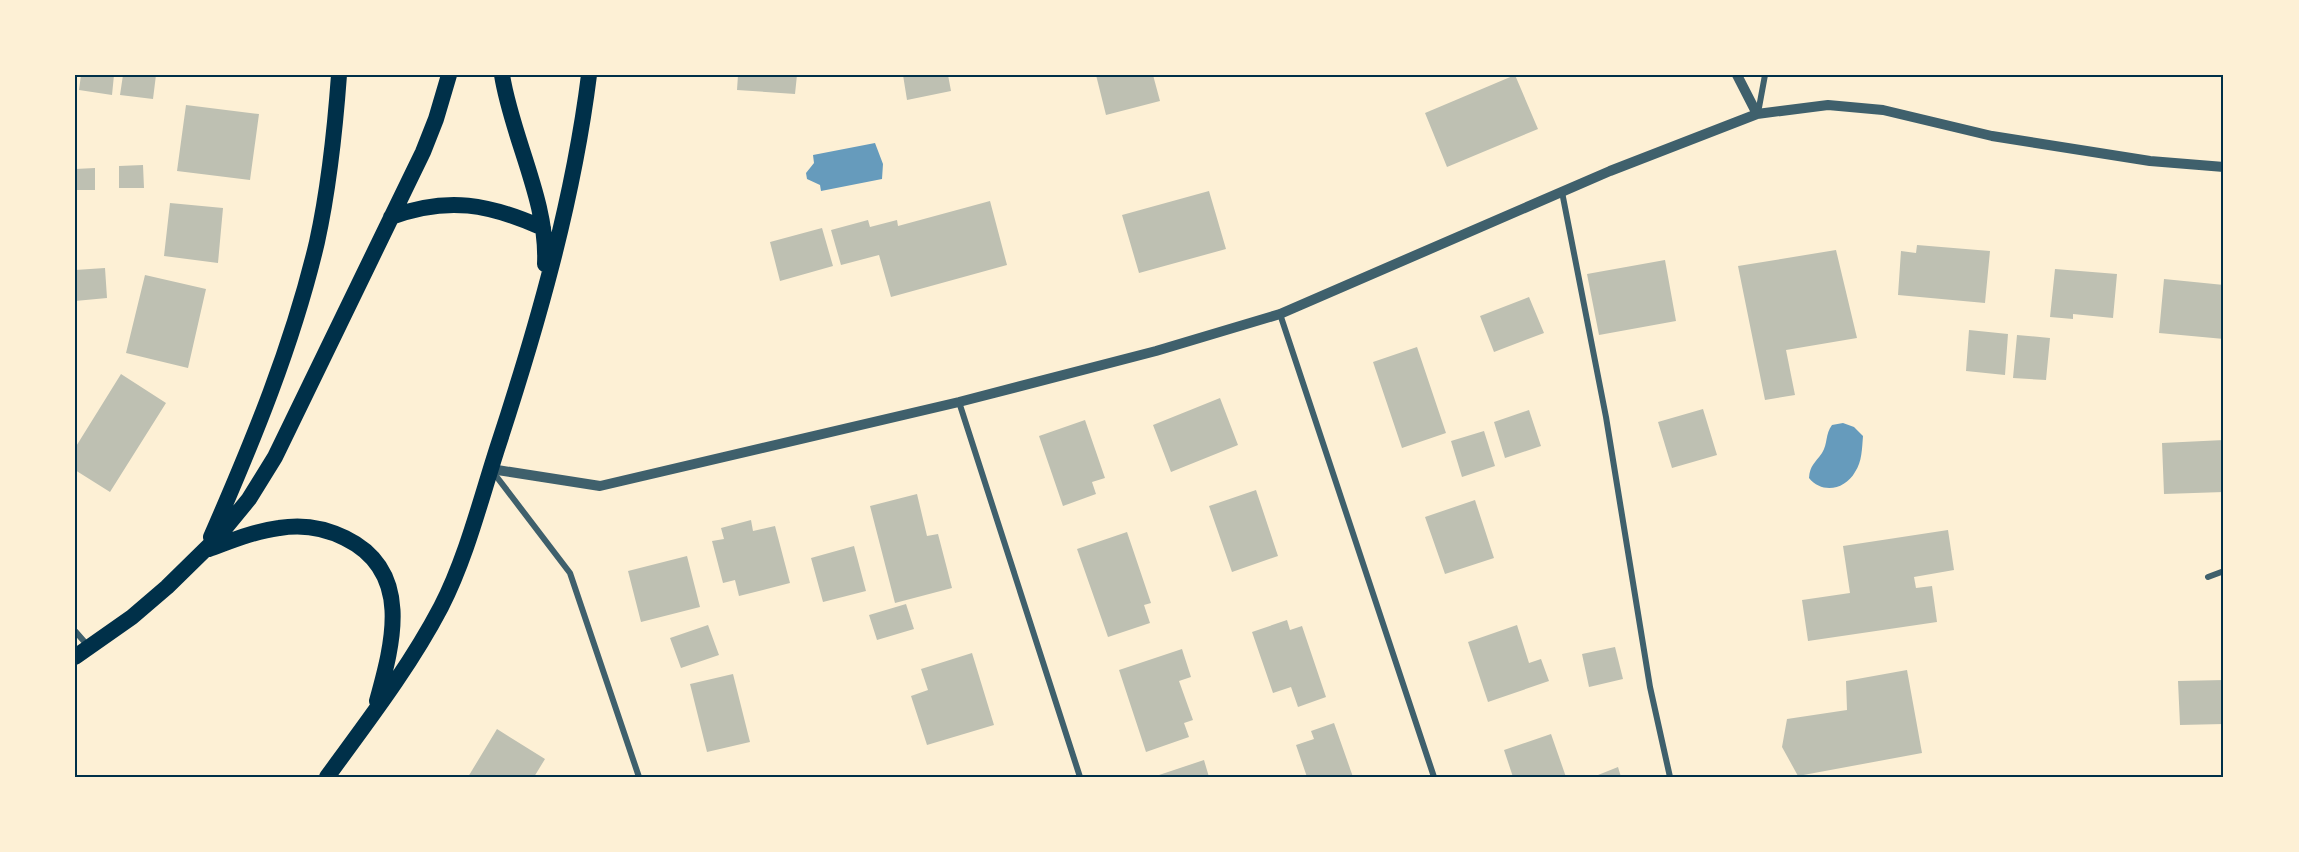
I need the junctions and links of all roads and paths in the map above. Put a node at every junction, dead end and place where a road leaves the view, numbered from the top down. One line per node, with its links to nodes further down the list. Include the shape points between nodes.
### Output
1 (339, 75): 16 (highway, via 325,201 307,278 271,392)
2 (449, 75): 10 (highway, via 430,135)
3 (502, 75): 11 (highway, via 512,124)
4 (589, 75): 13 (highway, via 568,193)
5 (1737, 75): 7 (street)
6 (1766, 75): 7 (street)
7 (1757, 114): 8 (street, via 1828,105 1883,110 1992,136 2150,161); 9 (street)
8 (2224, 167)
9 (1562, 192): 12 (street); 26 (street, via 1606,417 1650,687)
10 (391, 218): 11 (highway, via 409,210 452,203 500,211); 16 (highway, via 270,466 235,517)
11 (543, 228): 13 (highway, via 544,274)
12 (1280, 314): 14 (street); 25 (street)
13 (536, 321): 15 (highway)
14 (959, 402): 15 (street, via 600,486); 24 (street)
15 (491, 469): 21 (highway, via 444,600); 23 (street, via 570,573)
16 (205, 550): 20 (highway, via 143,608); 21 (highway, via 294,526 333,533 369,554 386,578 393,619 390,649)
17 (2224, 571): 18 (street)
18 (2208, 577)
19 (75, 631): 20 (street)
20 (82, 652)
21 (374, 711): 22 (highway)
22 (327, 777)
23 (639, 777)
24 (1080, 777)
25 (1434, 777)
26 (1670, 777)

